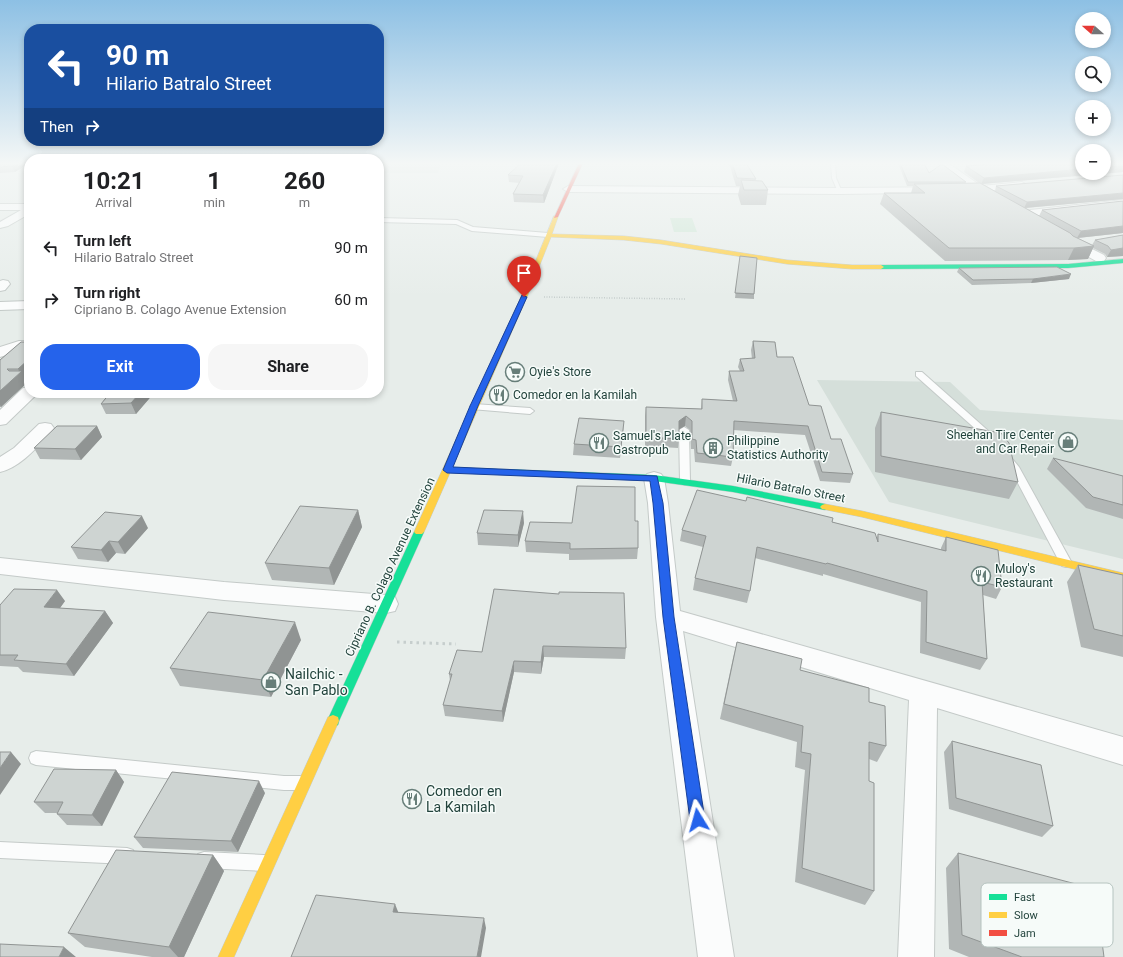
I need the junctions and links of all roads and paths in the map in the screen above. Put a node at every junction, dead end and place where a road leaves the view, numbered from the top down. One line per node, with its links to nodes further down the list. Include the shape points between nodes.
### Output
1 (560, 208): 9 (street, Cipriano B. Colago Avenue Extension)
2 (1010, 208): 5 (street)
3 (1080, 208): 5 (street)
4 (24, 213): 7 (street)
5 (1021, 214): 8 (street)
6 (384, 220): 9 (lane, via 457,222 472,229)
7 (0, 225)
8 (1040, 225)
9 (548, 235): 14 (street, via 624,238 787,262 852,267 1068,266); 15 (street, Cipriano B. Colago Avenue Extension)
10 (1059, 236): 12 (street)
11 (1094, 241): 12 (street)
12 (1072, 244): 13 (street)
13 (1100, 258)
14 (1123, 261)
15 (524, 297): 16 (path); 23 (street, Cipriano B. Colago Avenue Extension)
16 (686, 299)
17 (24, 305): 18 (street)
18 (0, 306)
19 (24, 346): 20 (street)
20 (0, 352)
21 (919, 374): 32 (lane, via 998,446 1014,467)
22 (24, 397): 25 (street)
23 (474, 406): 24 (lane); 29 (street, Cipriano B. Colago Avenue Extension)
24 (530, 410)
25 (0, 420)
26 (45, 428): 28 (street, via 21,452)
27 (684, 430): 31 (lane)
28 (0, 466)
29 (447, 470): 30 (street, Hilario Batralo Street); 35 (street, Cipriano B. Colago Avenue Extension)
30 (654, 478): 31 (street, Hilario Batralo Street); 36 (street)
31 (685, 482): 32 (street, Hilario Batralo Street, via 862,514)
32 (1066, 563): 34 (street, Hilario Batralo Street)
33 (0, 566): 35 (street, via 224,591)
34 (1123, 577)
35 (386, 604): 37 (street, Cipriano B. Colago Avenue Extension)
36 (668, 617): 39 (street); 48 (street)
37 (368, 642): 38 (path); 42 (street, Cipriano B. Colago Avenue Extension)
38 (456, 644)
39 (923, 693): 40 (street); 49 (street)
40 (1123, 751)
41 (36, 758): 42 (lane, via 284,783)
42 (306, 783): 46 (street, Cipriano B. Colago Avenue Extension)
43 (0, 850): 44 (lane)
44 (142, 857)
45 (190, 859): 46 (lane)
46 (268, 863): 47 (street, Cipriano B. Colago Avenue Extension)
47 (226, 957)
48 (716, 957)
49 (916, 957)

